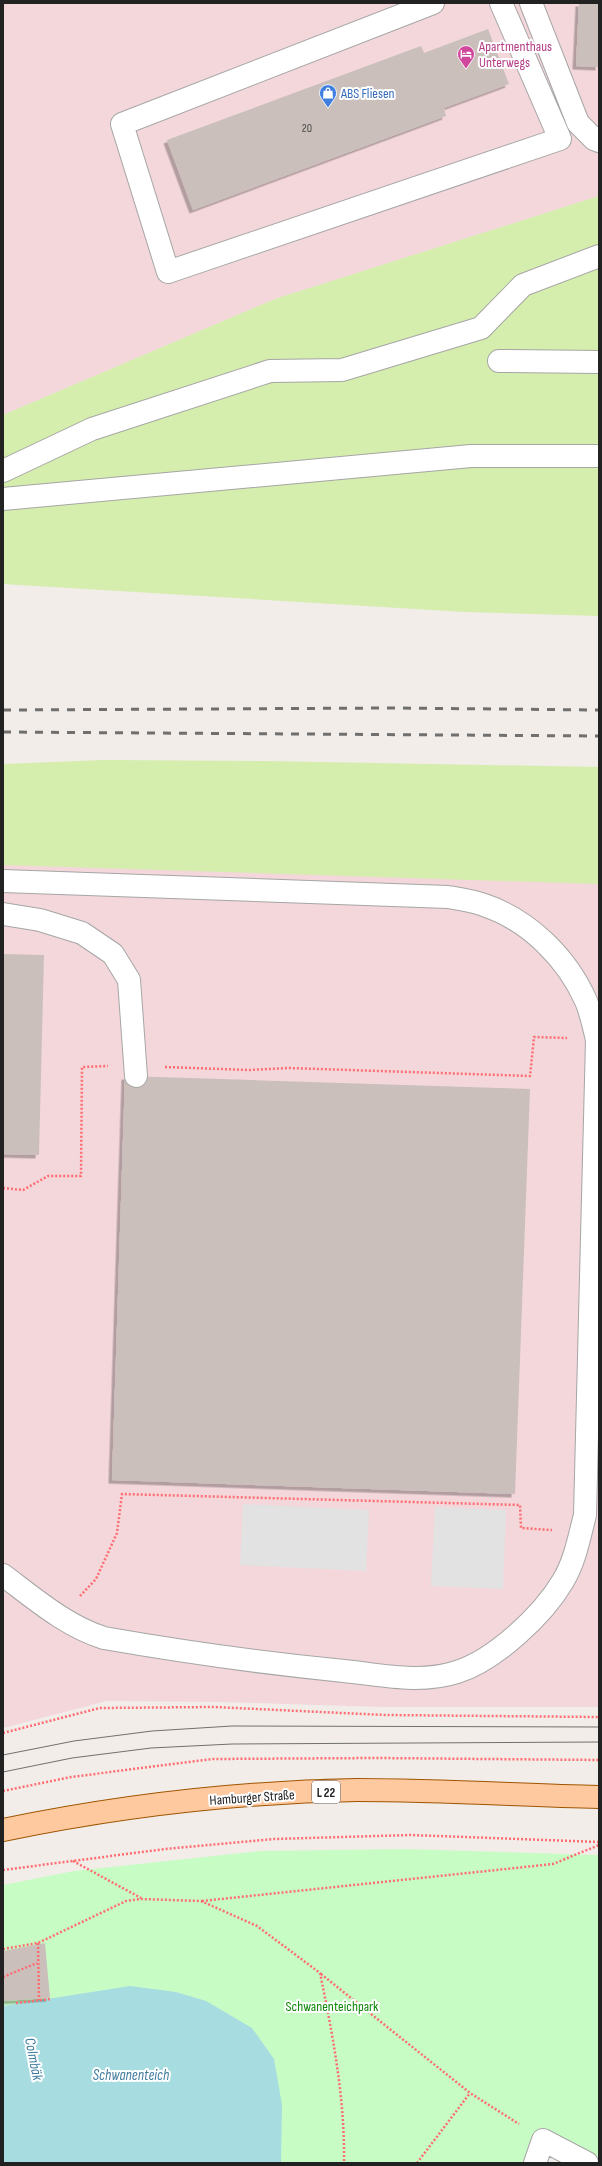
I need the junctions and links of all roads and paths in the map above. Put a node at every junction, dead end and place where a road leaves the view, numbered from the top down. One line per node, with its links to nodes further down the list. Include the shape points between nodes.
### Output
1 (433, 3): 2 (lane, via 122,124 168,272 560,139)
2 (501, 3)
3 (531, 3): 4 (lane, via 578,123)
4 (599, 141)
5 (599, 256): 9 (lane, via 523,285 481,328 342,370 270,371 92,429)
6 (499, 361): 7 (lane)
7 (599, 362)
8 (599, 456): 10 (lane, via 471,456)
9 (3, 471)
10 (3, 499)
11 (3, 881): 16 (lane, via 448,897 484,904 520,922 556,954 572,975 586,1003 597,1040 585,1515)
12 (3, 914): 14 (lane, via 40,920 82,933 113,954 129,980)
13 (534, 1037): 14 (path, via 530,1076 289,1068)
14 (136, 1071): 15 (path, via 82,1067 81,1176 48,1176 24,1190)
15 (3, 1188)
16 (580, 1532): 17 (lane, via 576,1552 563,1581 522,1632 492,1654 458,1672 416,1680 271,1663 104,1638 46,1608); 18 (path, via 521,1528 520,1505 122,1494 117,1534 96,1579 80,1596)
17 (3, 1575)
18 (74, 1592)
19 (599, 1717): 20 (path, via 385,1714 214,1707 100,1708)
20 (3, 1733)
21 (599, 1797): 22 (main road, Hamburger Straße / L 22, via 357,1790 155,1804 55,1819)
22 (3, 1830)
23 (599, 1844): 24 (path, via 411,1835 274,1839); 27 (path, via 553,1864)
24 (73, 1861): 25 (path); 26 (path)
25 (3, 1870)
26 (141, 1898): 27 (path); 28 (path, via 126,1901)
27 (201, 1901): 31 (path, via 257,1926)
28 (38, 1943): 29 (path); 30 (path)
29 (3, 1949)
30 (37, 1963): 32 (path); 34 (path)
31 (320, 1973): 36 (path); 38 (path, via 333,2040 344,2136)
32 (3, 1977)
33 (51, 1999): 34 (path)
34 (39, 2000): 35 (path)
35 (16, 2003)
36 (470, 2093): 37 (path); 39 (path)
37 (543, 2140): 40 (lane); 41 (lane)
38 (344, 2163)
39 (417, 2163)
40 (535, 2163)
41 (587, 2163)

